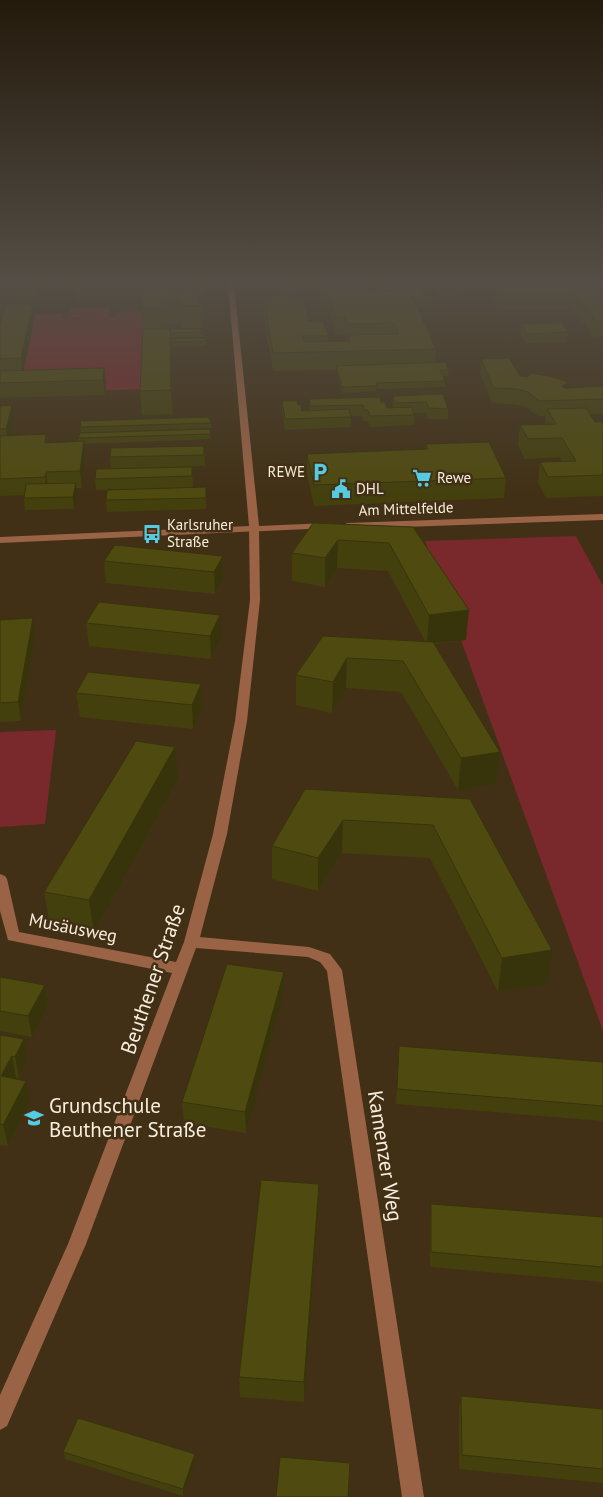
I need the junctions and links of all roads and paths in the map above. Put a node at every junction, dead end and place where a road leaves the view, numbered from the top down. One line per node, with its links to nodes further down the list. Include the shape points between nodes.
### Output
1 (238, 354): 3 (street)
2 (603, 517): 3 (street, Am Mittelfelde)
3 (254, 529): 4 (street, Am Mittelfelde); 6 (street, Beuthener Straße, via 254,600 241,721 220,834)
4 (0, 540)
5 (0, 879): 7 (street, Musäusweg, via 13,936)
6 (191, 942): 7 (street, Beuthener Straße); 9 (street, Kamenzer Weg, via 308,952 325,958 334,970)
7 (182, 969): 8 (street, Beuthener Straße, via 77,1244)
8 (0, 1420)
9 (414, 1497)

